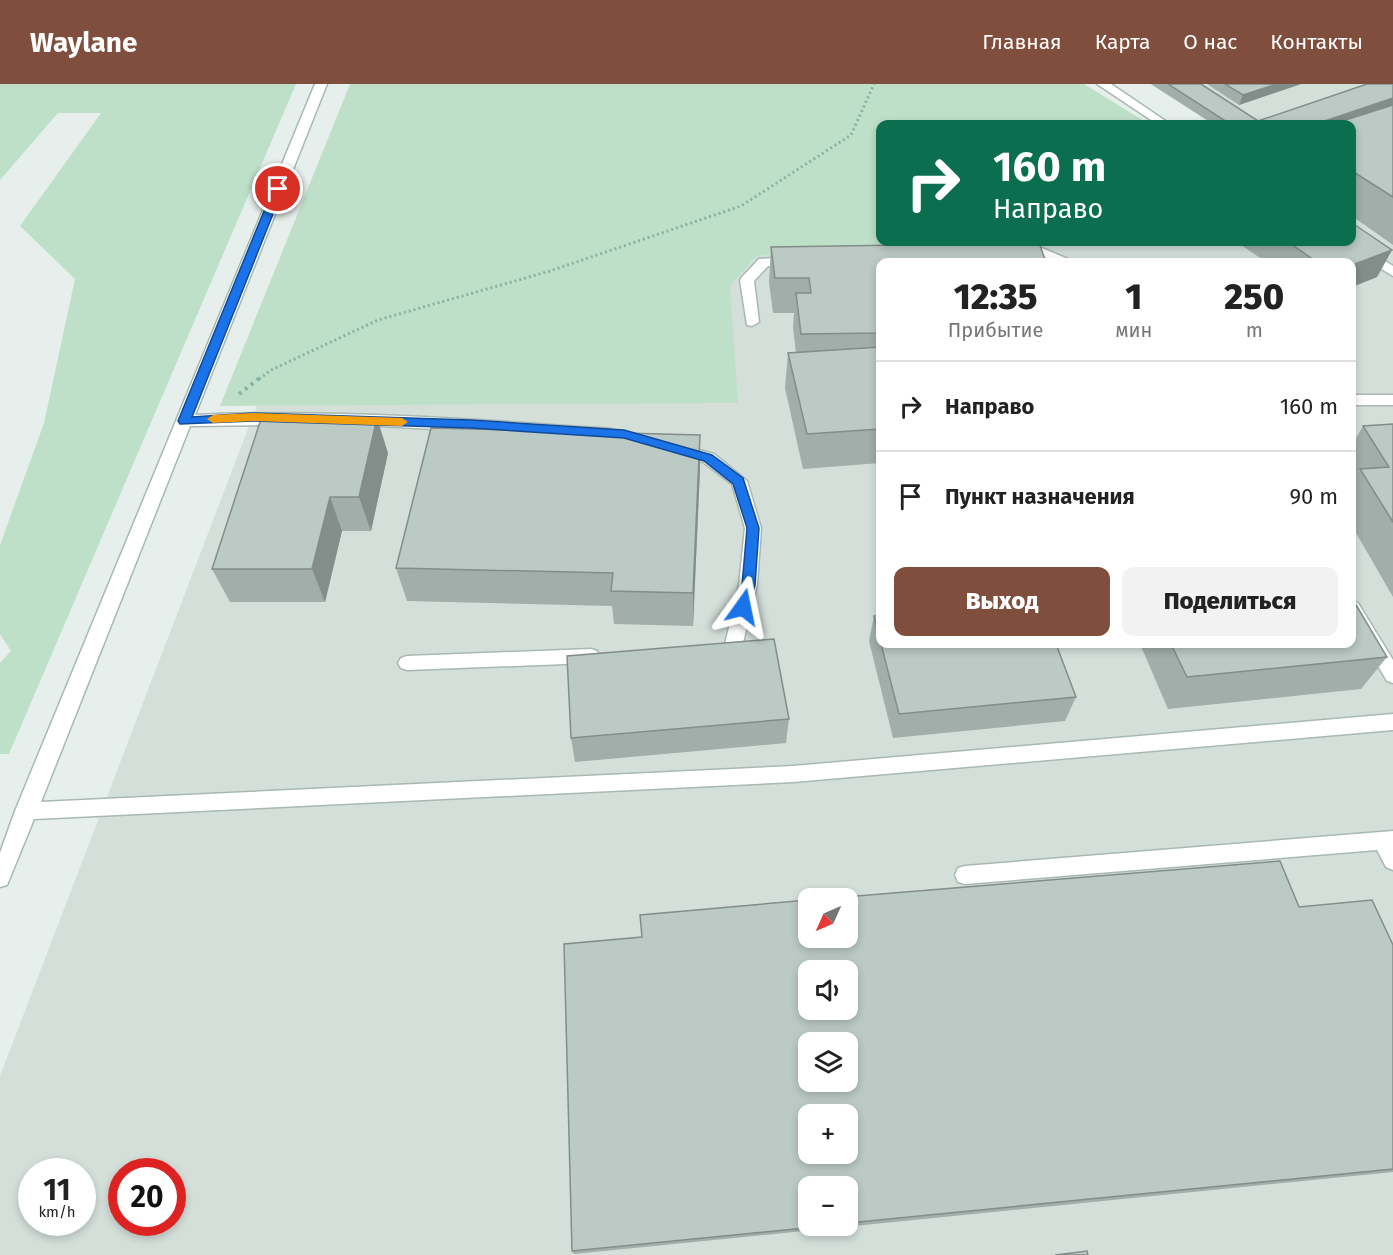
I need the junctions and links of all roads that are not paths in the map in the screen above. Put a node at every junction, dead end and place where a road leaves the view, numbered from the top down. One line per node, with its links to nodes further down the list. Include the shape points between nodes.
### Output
1 (321, 84): 12 (street)
2 (1103, 84): 3 (street)
3 (1158, 120)
4 (1351, 246): 8 (street)
5 (1001, 252): 6 (street, via 1037,250)
6 (1055, 258)
7 (811, 260): 9 (street, via 764,262 747,280)
8 (1393, 272)
9 (752, 322)
10 (1356, 400): 11 (street)
11 (1393, 400)
12 (184, 421): 13 (street, via 253,417); 21 (street)
13 (624, 434)
14 (656, 443): 16 (street, via 708,458 739,481 753,528 748,585 732,651)
15 (1356, 615): 19 (street)
16 (697, 652)
17 (604, 656): 18 (street)
18 (407, 663)
19 (1393, 676)
20 (1393, 722): 21 (street, via 793,774)
21 (26, 811): 25 (street)
22 (1388, 841): 23 (street); 24 (street)
23 (1393, 861)
24 (965, 875)
25 (0, 878)

